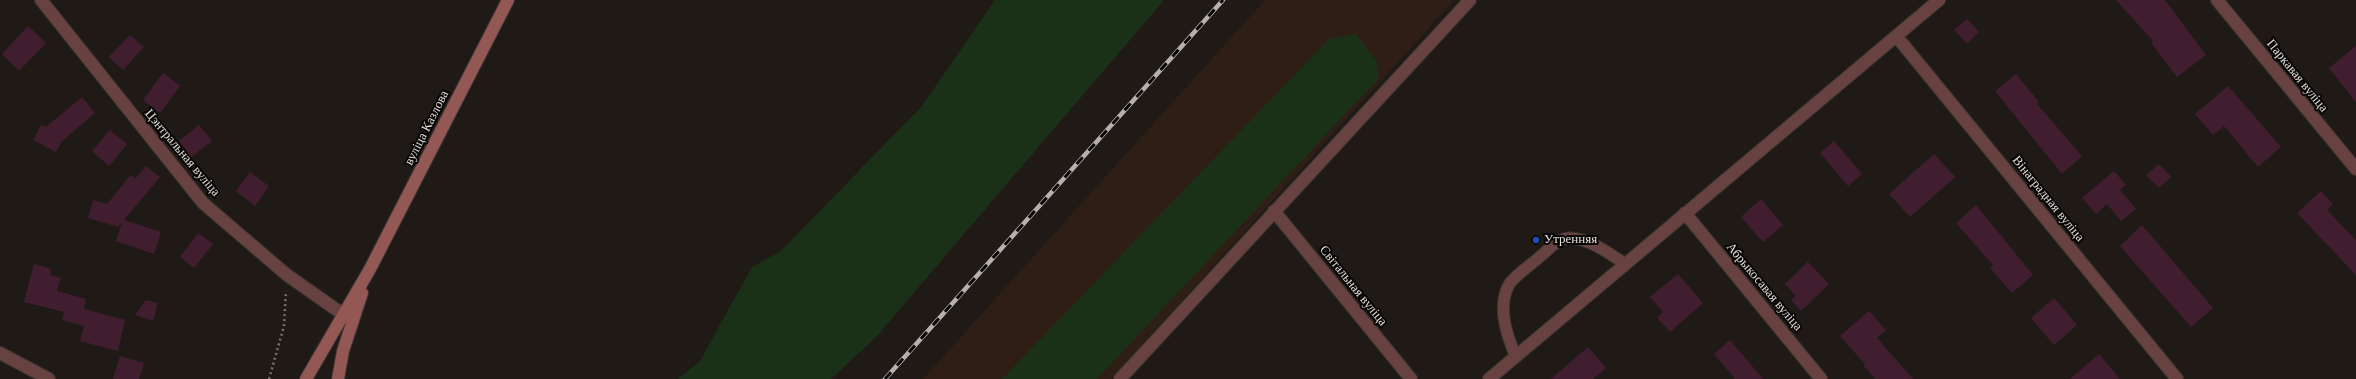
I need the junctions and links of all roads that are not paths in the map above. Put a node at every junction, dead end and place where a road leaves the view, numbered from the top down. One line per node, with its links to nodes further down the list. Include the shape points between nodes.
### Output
1 (40, 0): 12 (street, Цэнтральная вуліца, via 203,203 287,275)
2 (508, 0): 11 (main road, вуліца Казлова)
3 (1470, 0): 8 (street)
4 (1939, 0): 6 (street)
5 (2217, 0): 7 (street, Паркавая вуліца)
6 (1897, 36): 9 (street); 22 (street, Вінаградная вуліца)
7 (2356, 169)
8 (1274, 211): 18 (street); 19 (street, Світальная вуліца)
9 (1684, 213): 10 (street); 21 (street, Абрыкосавая вуліца)
10 (1625, 264): 14 (street); 14 (lane, via 1582,240 1568,238 1556,243 1512,281 1507,290 1504,319)
11 (370, 269): 12 (main road); 17 (main road, via 343,351)
12 (344, 315): 16 (main road)
13 (0, 353): 15 (street)
14 (1516, 357): 20 (street)
15 (49, 379)
16 (306, 379)
17 (338, 379)
18 (1120, 379)
19 (1411, 379)
20 (1489, 379)
21 (1821, 379)
22 (2177, 379)

